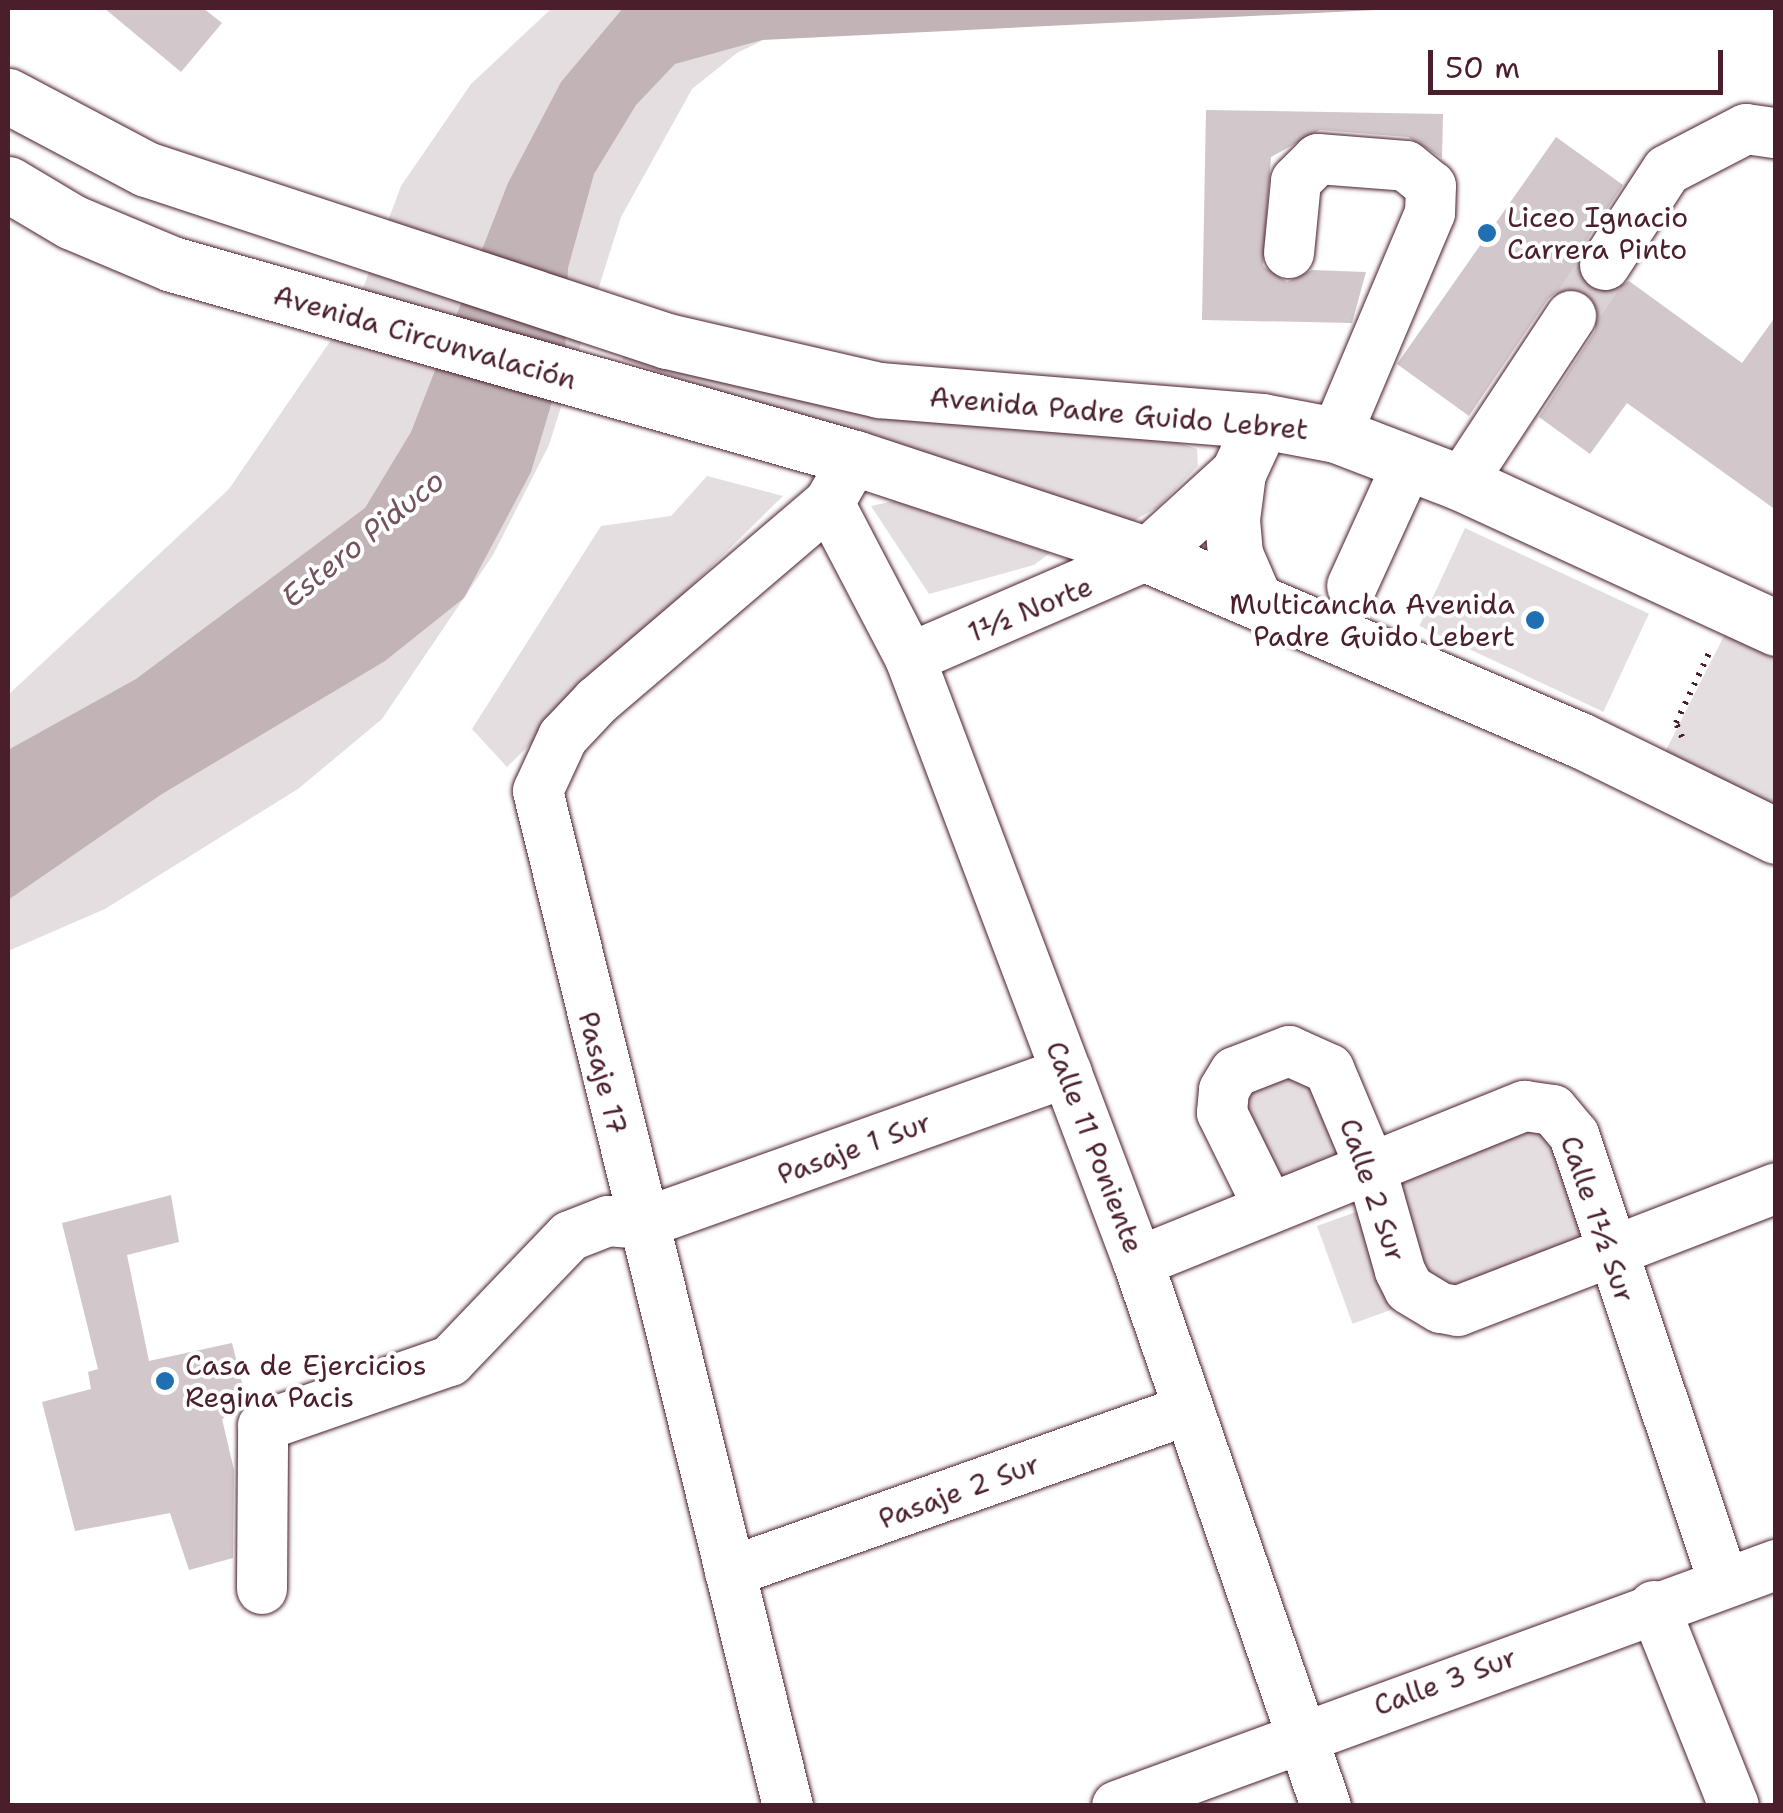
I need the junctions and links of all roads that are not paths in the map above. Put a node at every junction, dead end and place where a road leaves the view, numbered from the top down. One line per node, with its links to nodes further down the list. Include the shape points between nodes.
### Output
1 (8, 96): 7 (main road, Avenida Padre Guido Lebret, via 146,169 667,341 879,390)
2 (1776, 133): 5 (street, via 1746,130 1667,170)
3 (8, 184): 11 (main road, Avenida Circunvalación, via 72,222 172,264 646,402)
4 (1288, 253): 8 (street, via 1296,181 1318,159 1406,166 1431,186 1430,213)
5 (1605, 265)
6 (1571, 316): 12 (street)
7 (1262, 421): 8 (main road, Avenida Padre Guido Lebret); 10 (main road)
8 (1336, 435): 9 (main road, Avenida Padre Guido Lebret)
9 (1409, 460): 12 (main road, Avenida Padre Guido Lebret); 14 (street)
10 (1238, 473): 13 (main road); 15 (main road, via 1235,554)
11 (842, 480): 13 (main road); 17 (street, Calle 11 Poniente); 23 (street, Pasaje 17, via 597,701 563,736 538,791)
12 (1461, 483): 16 (main road, Avenida Padre Guido Lebret)
13 (1148, 556): 15 (main road); 17 (street, 1½ Norte)
14 (1352, 586)
15 (1254, 598): 18 (main road)
16 (1776, 628)
17 (910, 658): 19 (street, Calle 11 Poniente)
18 (1776, 836)
19 (1067, 1072): 23 (street, Pasaje 1 Sur); 25 (street, Calle 11 Poniente)
20 (1371, 1169): 22 (street, Calle 1½ Sur); 22 (street, Calle 2 Sur, via 1329,1070 1288,1051 1235,1072 1224,1090 1222,1113); 24 (street, Calle 2 Sur, via 1409,1289 1440,1308 1458,1312); 24 (street, Calle 1½ Sur, via 1525,1106 1553,1110 1574,1134)
21 (1776, 1188): 24 (street, Calle 2 Sur)
22 (1268, 1206): 25 (street, Calle 1½ Sur)
23 (641, 1224): 28 (street, Pasaje 17); 30 (street, Pasaje 1 Sur, via 608,1221 570,1236 440,1366 263,1426)
24 (1610, 1250): 29 (street, Calle 1½ Sur)
25 (1138, 1262): 26 (street, Calle 11 Poniente)
26 (1187, 1410): 28 (street, Pasaje 2 Sur); 32 (street, Calle 11 Poniente)
27 (1776, 1564): 29 (street, Calle 3 Sur)
28 (730, 1572): 33 (street, Pasaje 17)
29 (1724, 1583): 31 (street, Calle 3 Sur)
30 (262, 1589)
31 (1654, 1606): 32 (street, Calle 3 Sur); 36 (street)
32 (1302, 1732): 34 (street, Calle 3 Sur); 35 (street, Calle 11 Poniente)
33 (788, 1806)
34 (1117, 1806)
35 (1326, 1806)
36 (1734, 1806)

